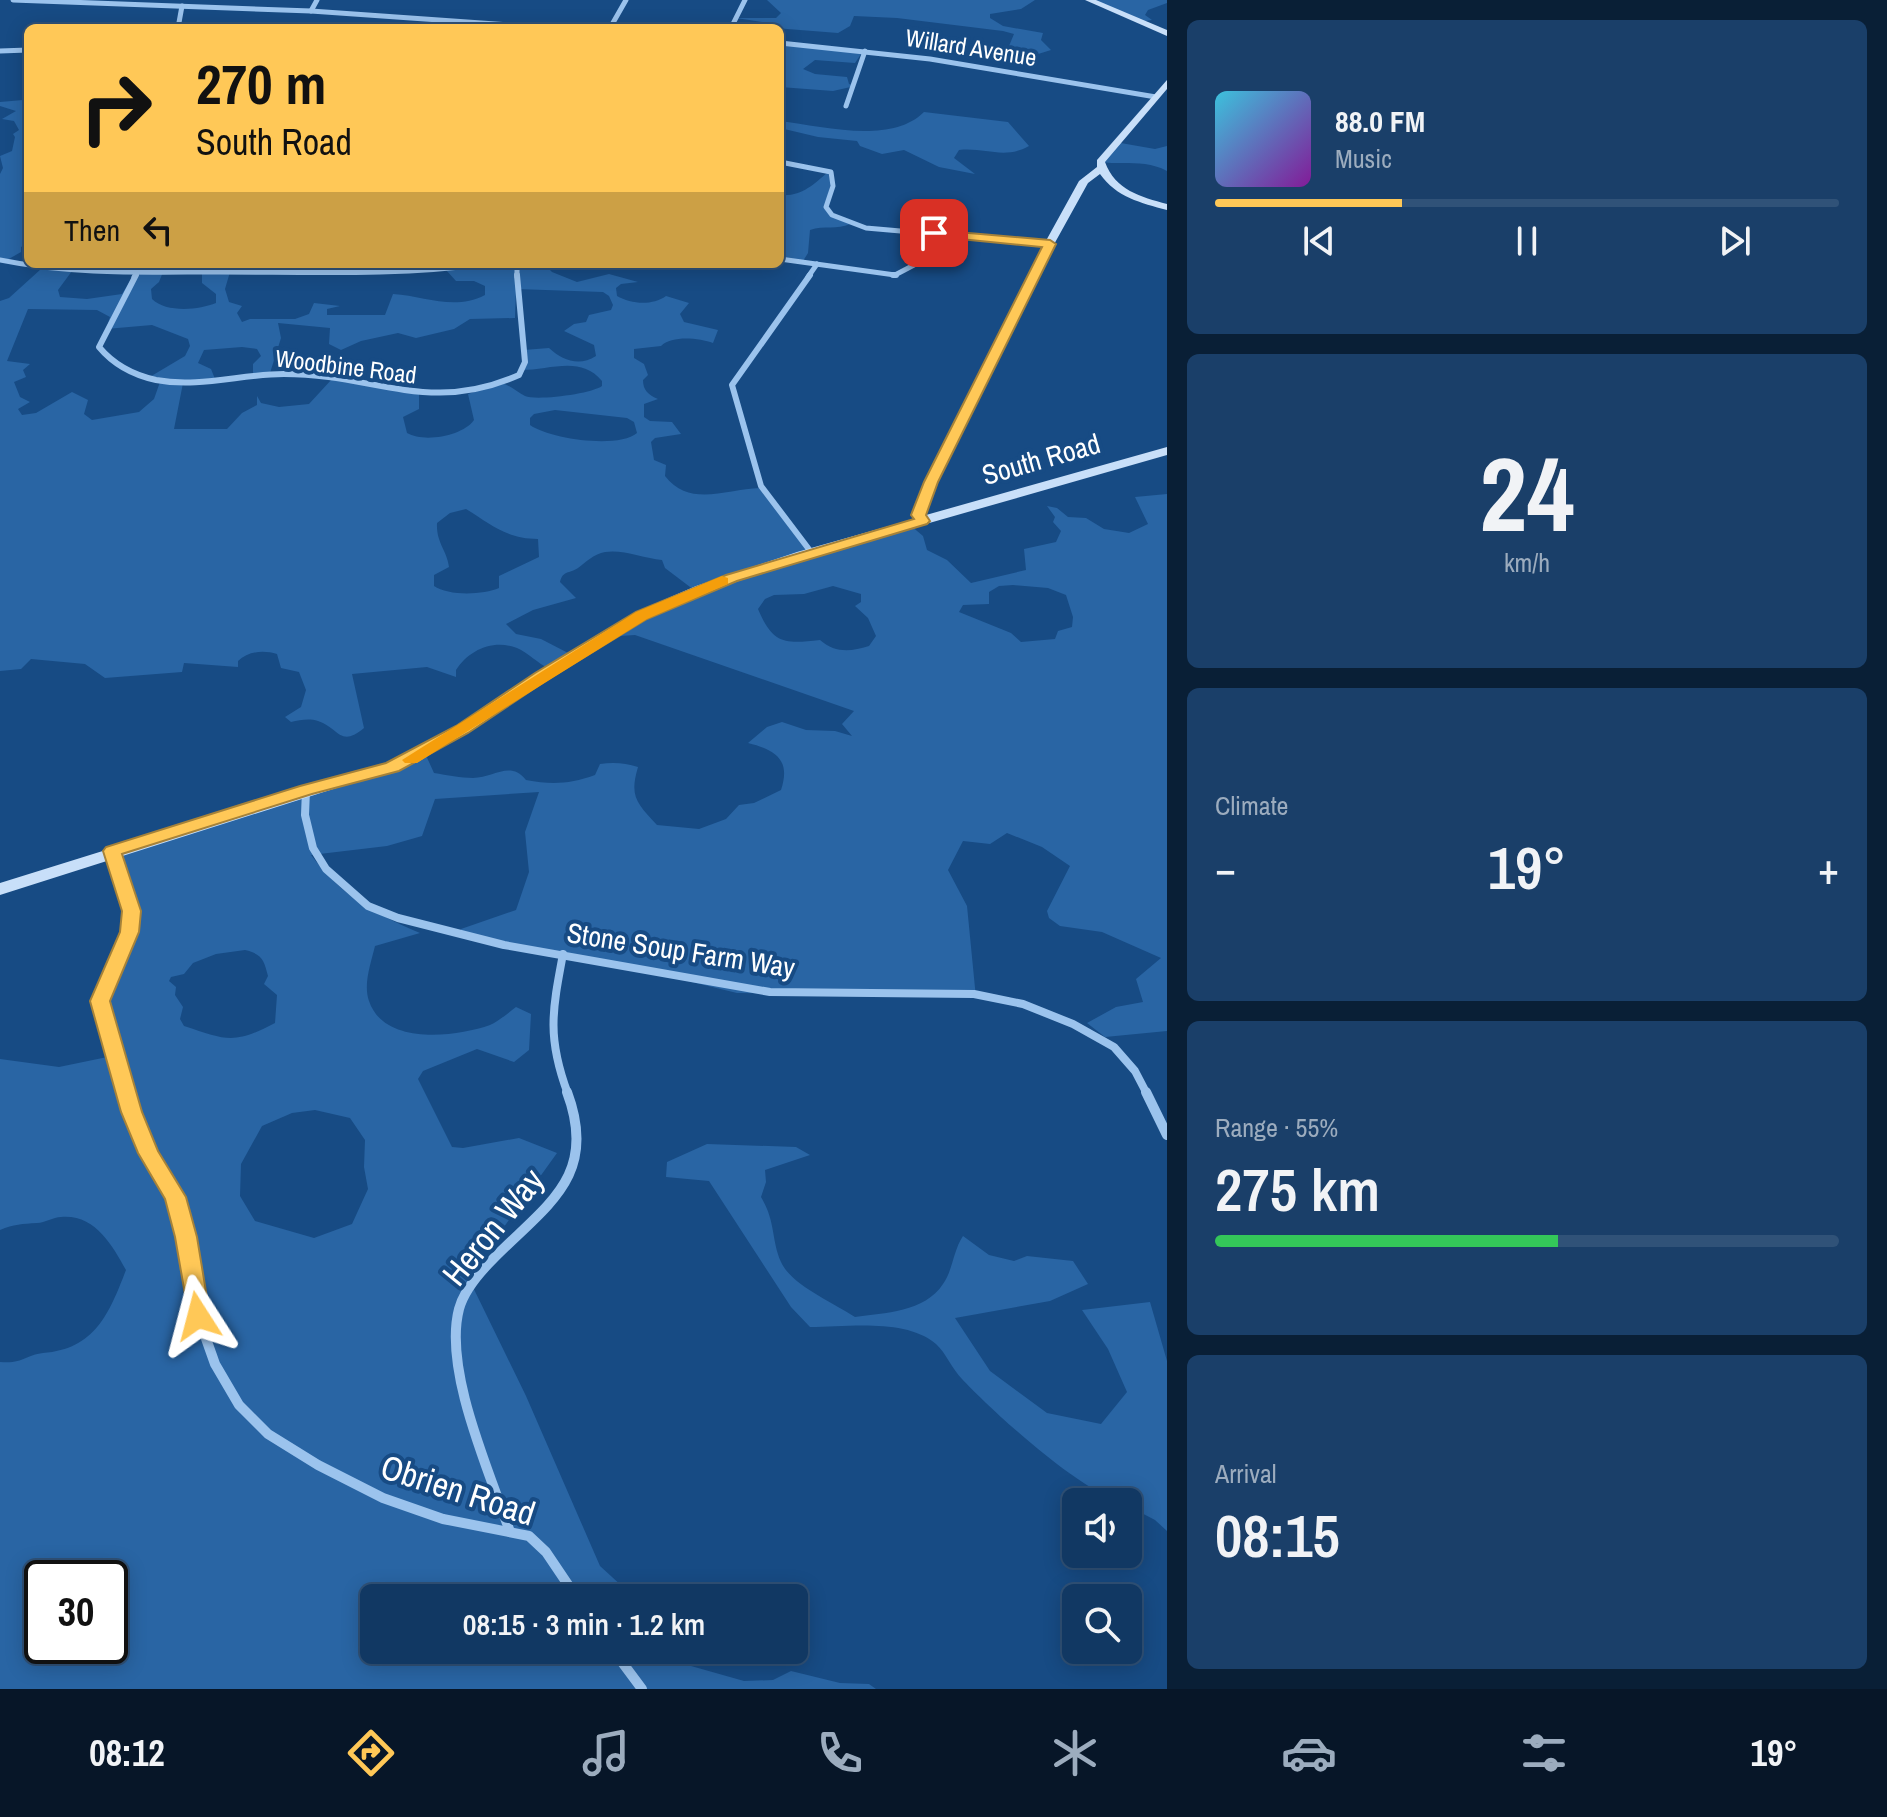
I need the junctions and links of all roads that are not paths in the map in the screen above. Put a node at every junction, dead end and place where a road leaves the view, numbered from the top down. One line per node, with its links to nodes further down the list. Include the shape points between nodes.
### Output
1 (13, 0): 6 (street)
2 (317, 0): 8 (street)
3 (626, 0): 13 (street)
4 (745, 0): 14 (street)
5 (1089, 0): 15 (street)
6 (54, 1): 7 (street)
7 (182, 6): 8 (street); 10 (street)
8 (311, 11): 9 (street)
9 (447, 21): 11 (street); 12 (street)
10 (179, 24)
11 (445, 24)
12 (492, 24)
13 (612, 24)
14 (733, 24)
15 (1167, 33)
16 (784, 43): 19 (street, Willard Avenue)
17 (24, 50): 18 (street)
18 (0, 51)
19 (865, 51): 21 (street, Willard Avenue); 22 (street)
20 (1167, 83): 21 (street)
21 (1156, 97): 24 (street, via 1106,153)
22 (846, 106)
23 (784, 163): 26 (street, via 831,172 826,207 832,215 890,231)
24 (1102, 168): 25 (street, via 1105,177 1126,193); 27 (street, via 1084,181)
25 (1167, 207)
26 (934, 233): 27 (street); 31 (street, via 914,265 895,275)
27 (1050, 244): 37 (street, via 931,482 919,515)
28 (0, 260): 30 (street)
29 (784, 260): 31 (street)
30 (24, 264)
31 (817, 264): 38 (street, via 732,385 761,486)
32 (52, 268): 35 (street)
33 (459, 268): 35 (street)
34 (517, 268): 35 (street, Woodbine Road, via 525,362 519,375 469,394 436,396 302,374 165,382 143,377 99,347)
35 (137, 272)
36 (1167, 451): 37 (street, South Road)
37 (922, 521): 38 (street, South Road)
38 (811, 552): 39 (street, South Road, via 641,615 413,759)
39 (306, 790): 40 (street, South Road); 42 (street, Stone Soup Farm Way, via 313,848 326,869 368,906 438,929)
40 (112, 851): 41 (street, South Road); 44 (street, Obrien Road, via 132,911 129,932 100,1001 132,1112 175,1197 198,1316 223,1378 239,1405 268,1434 318,1465 413,1509)
41 (0, 889)
42 (563, 954): 43 (street, Stone Soup Farm Way, via 770,992 974,994 1023,1004 1114,1047 1135,1071); 44 (street, Heron Way, via 552,1039 575,1118 575,1162 547,1207 482,1270 459,1310 456,1332 462,1382)
43 (1167, 1135)
44 (510, 1532): 45 (street, Obrien Road, via 529,1536)
45 (568, 1584)
46 (623, 1664): 47 (street)
47 (642, 1689)

